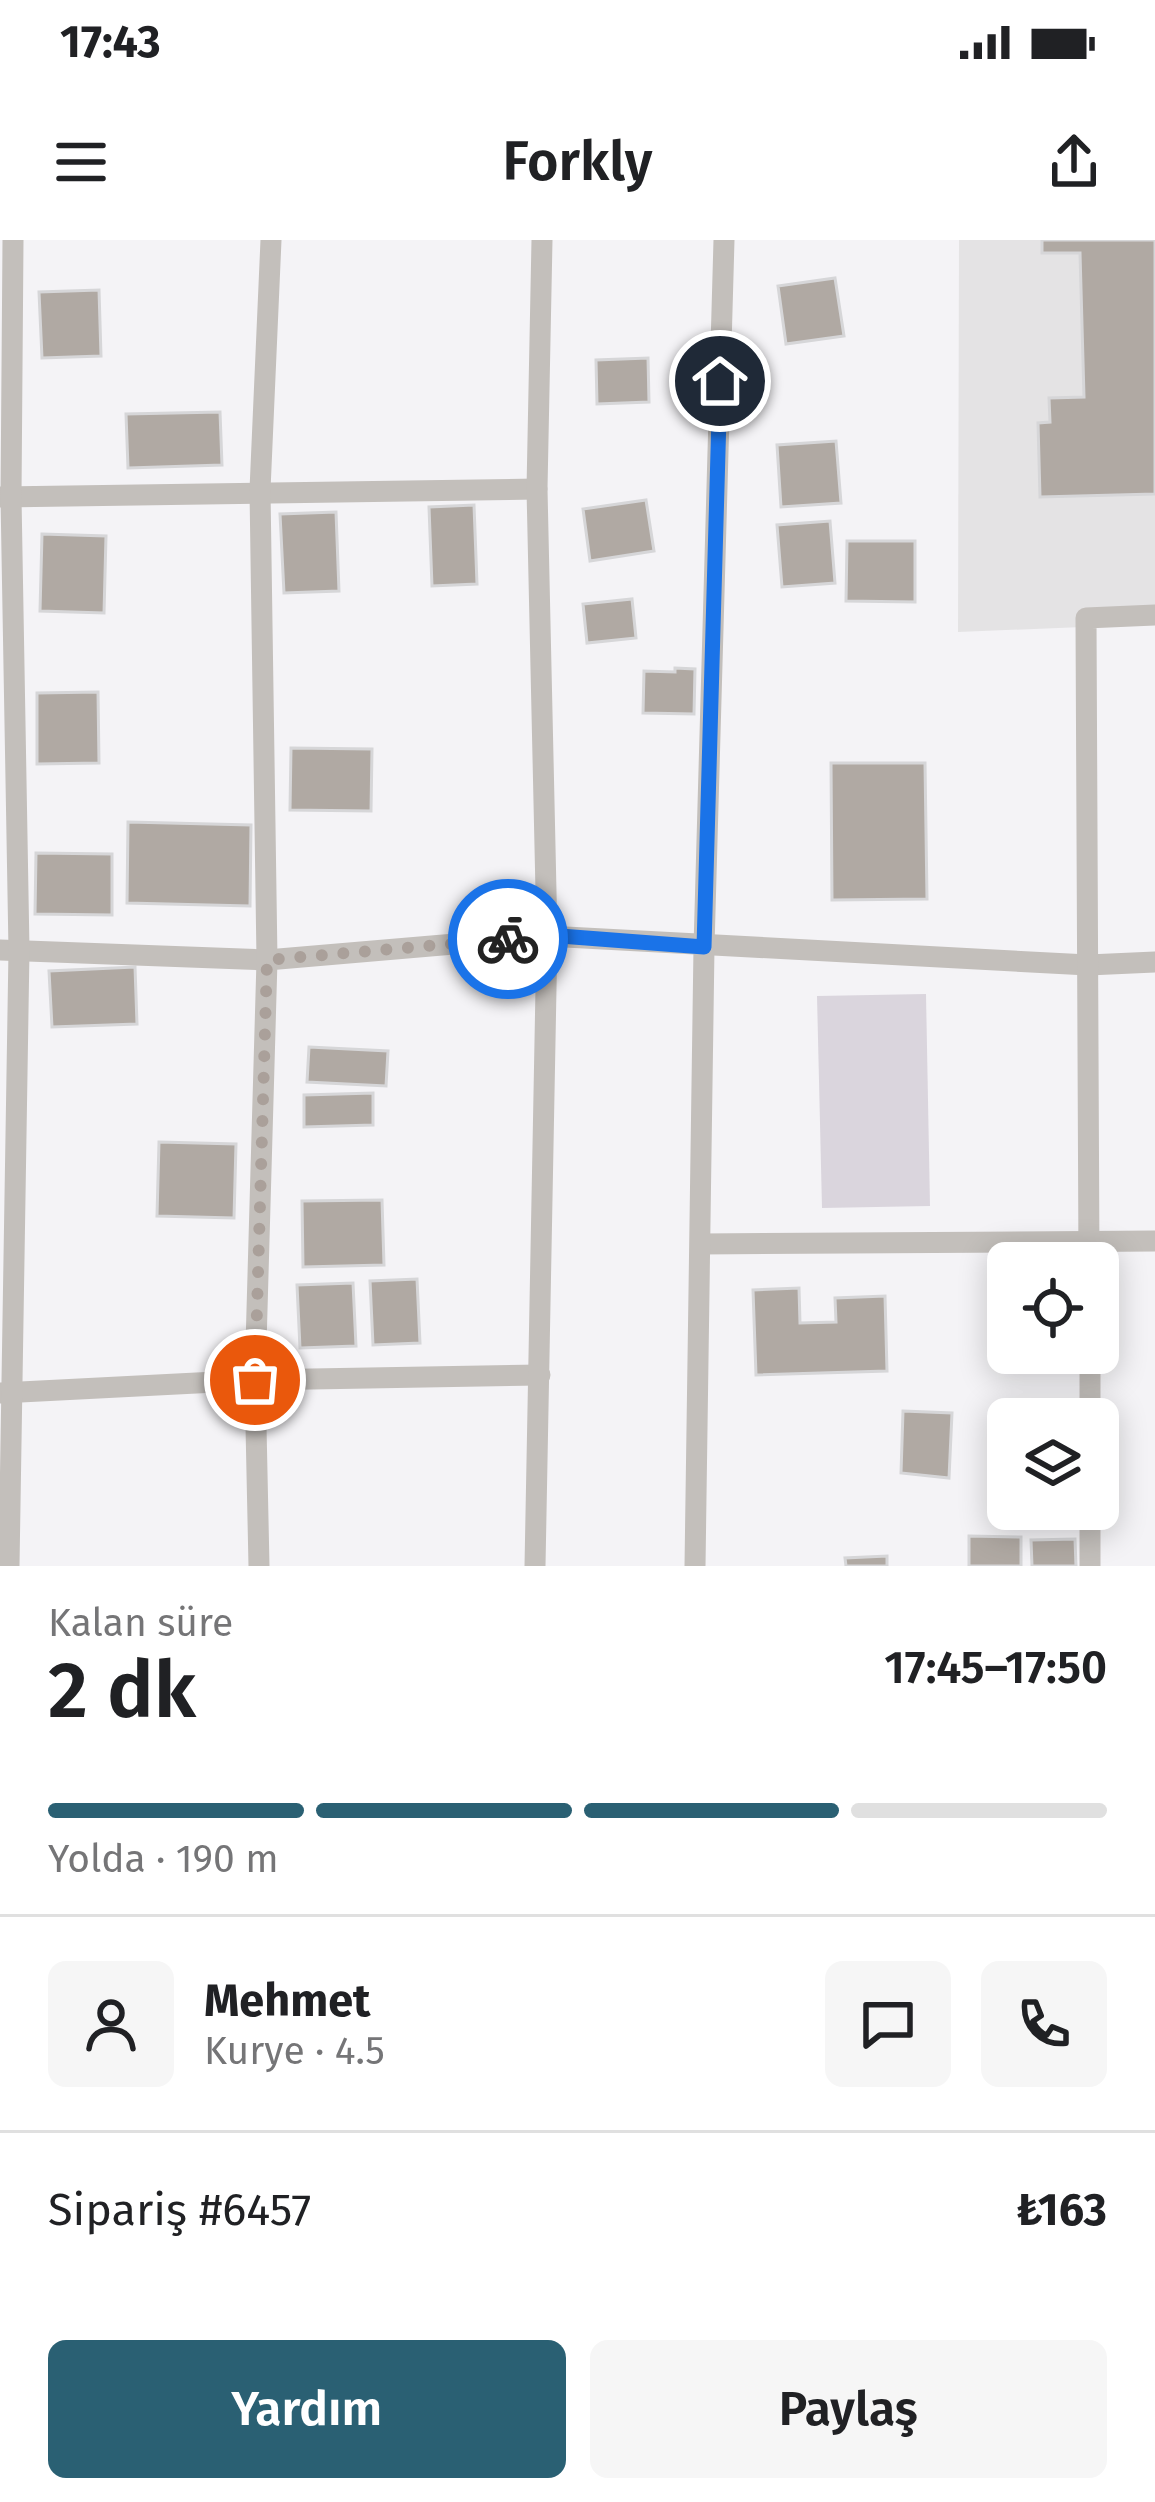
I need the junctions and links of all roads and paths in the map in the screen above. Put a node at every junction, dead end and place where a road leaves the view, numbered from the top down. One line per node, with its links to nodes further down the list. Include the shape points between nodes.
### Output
1 (13, 240): 7 (street)
2 (271, 240): 6 (street)
3 (542, 240): 5 (street)
4 (724, 240): 10 (street)
5 (537, 489): 6 (street); 9 (street)
6 (260, 490): 7 (street); 12 (street)
7 (6, 497): 11 (street)
8 (1155, 615): 14 (street, via 1086,618)
9 (547, 935): 10 (street); 12 (street); 20 (street)
10 (704, 947): 14 (street); 17 (street)
11 (9, 950): 12 (street); 22 (street)
12 (267, 960): 21 (street)
13 (1155, 962): 14 (street)
14 (1088, 965): 16 (street)
15 (1155, 1241): 18 (street)
16 (1089, 1242)
17 (701, 1244): 19 (street); 27 (street)
18 (1119, 1248)
19 (987, 1251)
20 (540, 1376): 21 (street); 26 (street)
21 (255, 1380): 22 (street); 25 (street)
22 (6, 1394): 24 (street)
23 (1090, 1530): 28 (street)
24 (10, 1566)
25 (259, 1566)
26 (535, 1566)
27 (695, 1566)
28 (1090, 1566)

